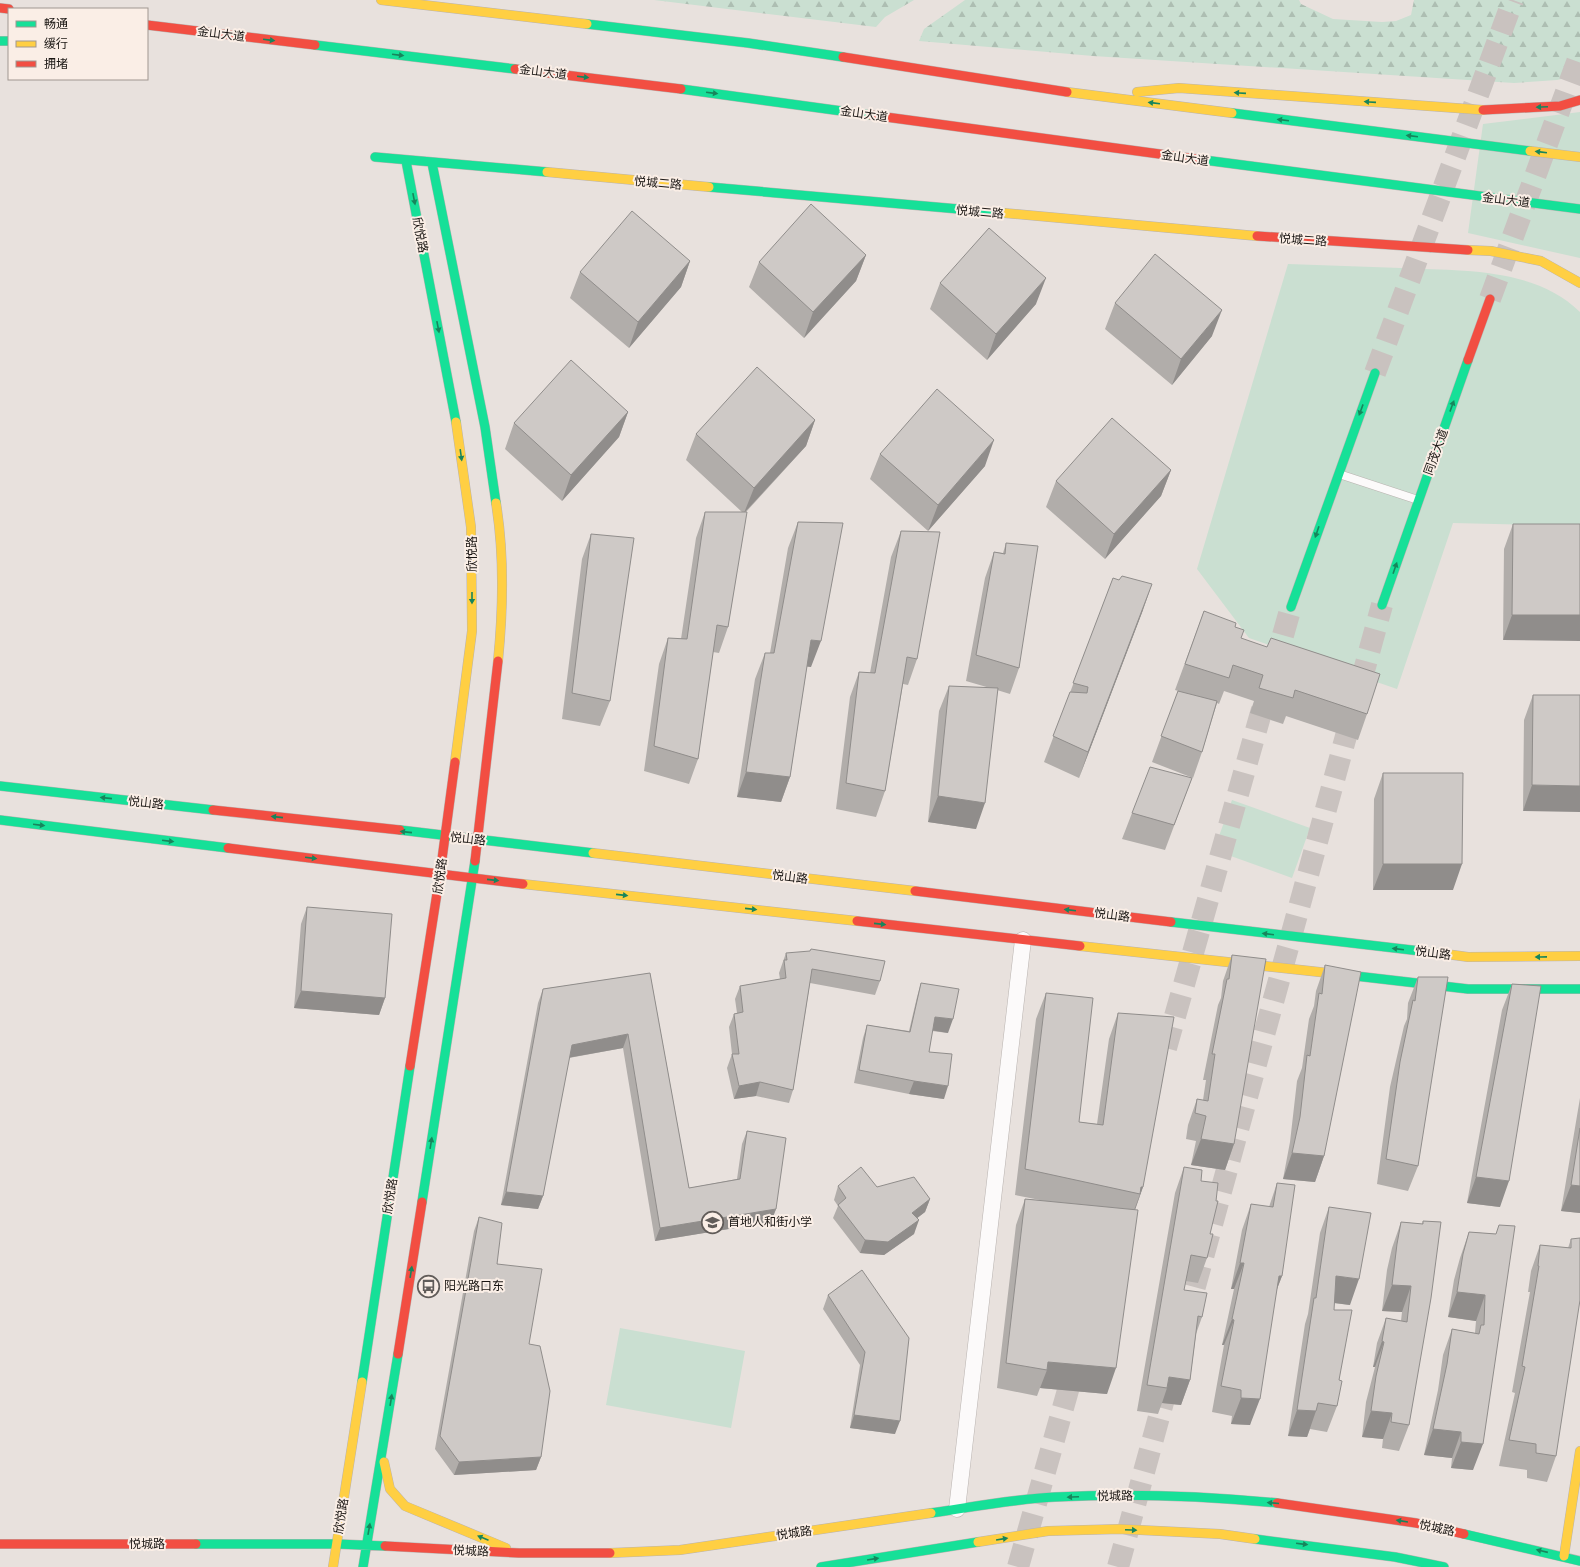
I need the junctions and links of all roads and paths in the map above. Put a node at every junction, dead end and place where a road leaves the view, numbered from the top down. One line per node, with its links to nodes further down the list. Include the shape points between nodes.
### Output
1 (381, 0): 5 (main road, via 748,43)
2 (148, 25): 3 (main road, 金山大道)
3 (172, 28): 4 (main road); 11 (main road, 金山大道, one-way to 11, via 737,96 1087,145)
4 (148, 30)
5 (1097, 96): 6 (main road, one-way to 5, via 1560,106 1482,110 1179,88); 7 (main road, one-way to 5)
6 (1580, 100)
7 (1580, 156)
8 (375, 157): 9 (main road, 悦城二路)
9 (406, 161): 10 (main road, 悦城二路); 21 (main road, 欣悦路, one-way to 21, via 459,436 471,527 472,631)
10 (432, 163): 12 (main road, 悦城二路, via 1291,239 1491,251 1542,261); 22 (main road, via 485,427 500,527 501,631)
11 (1580, 209)
12 (1580, 283)
13 (1490, 299): 16 (main road, 同茂大道, one-way to 13)
14 (1375, 373): 15 (main road, one-way to 15)
15 (1338, 474): 16 (lane); 18 (main road, one-way to 18)
16 (1418, 500): 17 (main road, 同茂大道, one-way to 16)
17 (1382, 605)
18 (1291, 607)
19 (0, 786): 21 (main road, 悦山路, one-way to 19)
20 (0, 820): 23 (main road, one-way to 23)
21 (445, 836): 22 (main road, 悦山路); 23 (main road, 欣悦路)
22 (477, 839): 24 (main road); 26 (main road, 悦山路, one-way to 22, via 1468,957)
23 (440, 874): 24 (main road); 32 (main road, 欣悦路)
24 (473, 878): 25 (main road, one-way to 25); 29 (main road, one-way to 24)
25 (1023, 940): 27 (main road, via 1468,989); 30 (street)
26 (1580, 956)
27 (1580, 989)
28 (1580, 1451): 35 (main road)
29 (382, 1455): 33 (main road, one-way to 29); 34 (main road, one-way to 29, via 405,1506 390,1489)
30 (957, 1509): 34 (main road, 悦城路, via 680,1550 587,1554); 35 (main road, 悦城路, one-way to 30, via 1416,1523 1312,1507 1223,1498 1128,1495 1054,1497)
31 (0, 1544): 32 (main road, 悦城路)
32 (337, 1544): 33 (main road, 悦城路); 37 (main road, 欣悦路)
33 (366, 1547): 34 (main road, 悦城路); 38 (main road)
34 (518, 1553)
35 (1564, 1556): 36 (main road, 悦城路)
36 (1580, 1561)
37 (333, 1567)
38 (363, 1567)
39 (821, 1567): 40 (main road, one-way to 40, via 1048,1531 1120,1530 1220,1534 1395,1557)
40 (1444, 1567)

